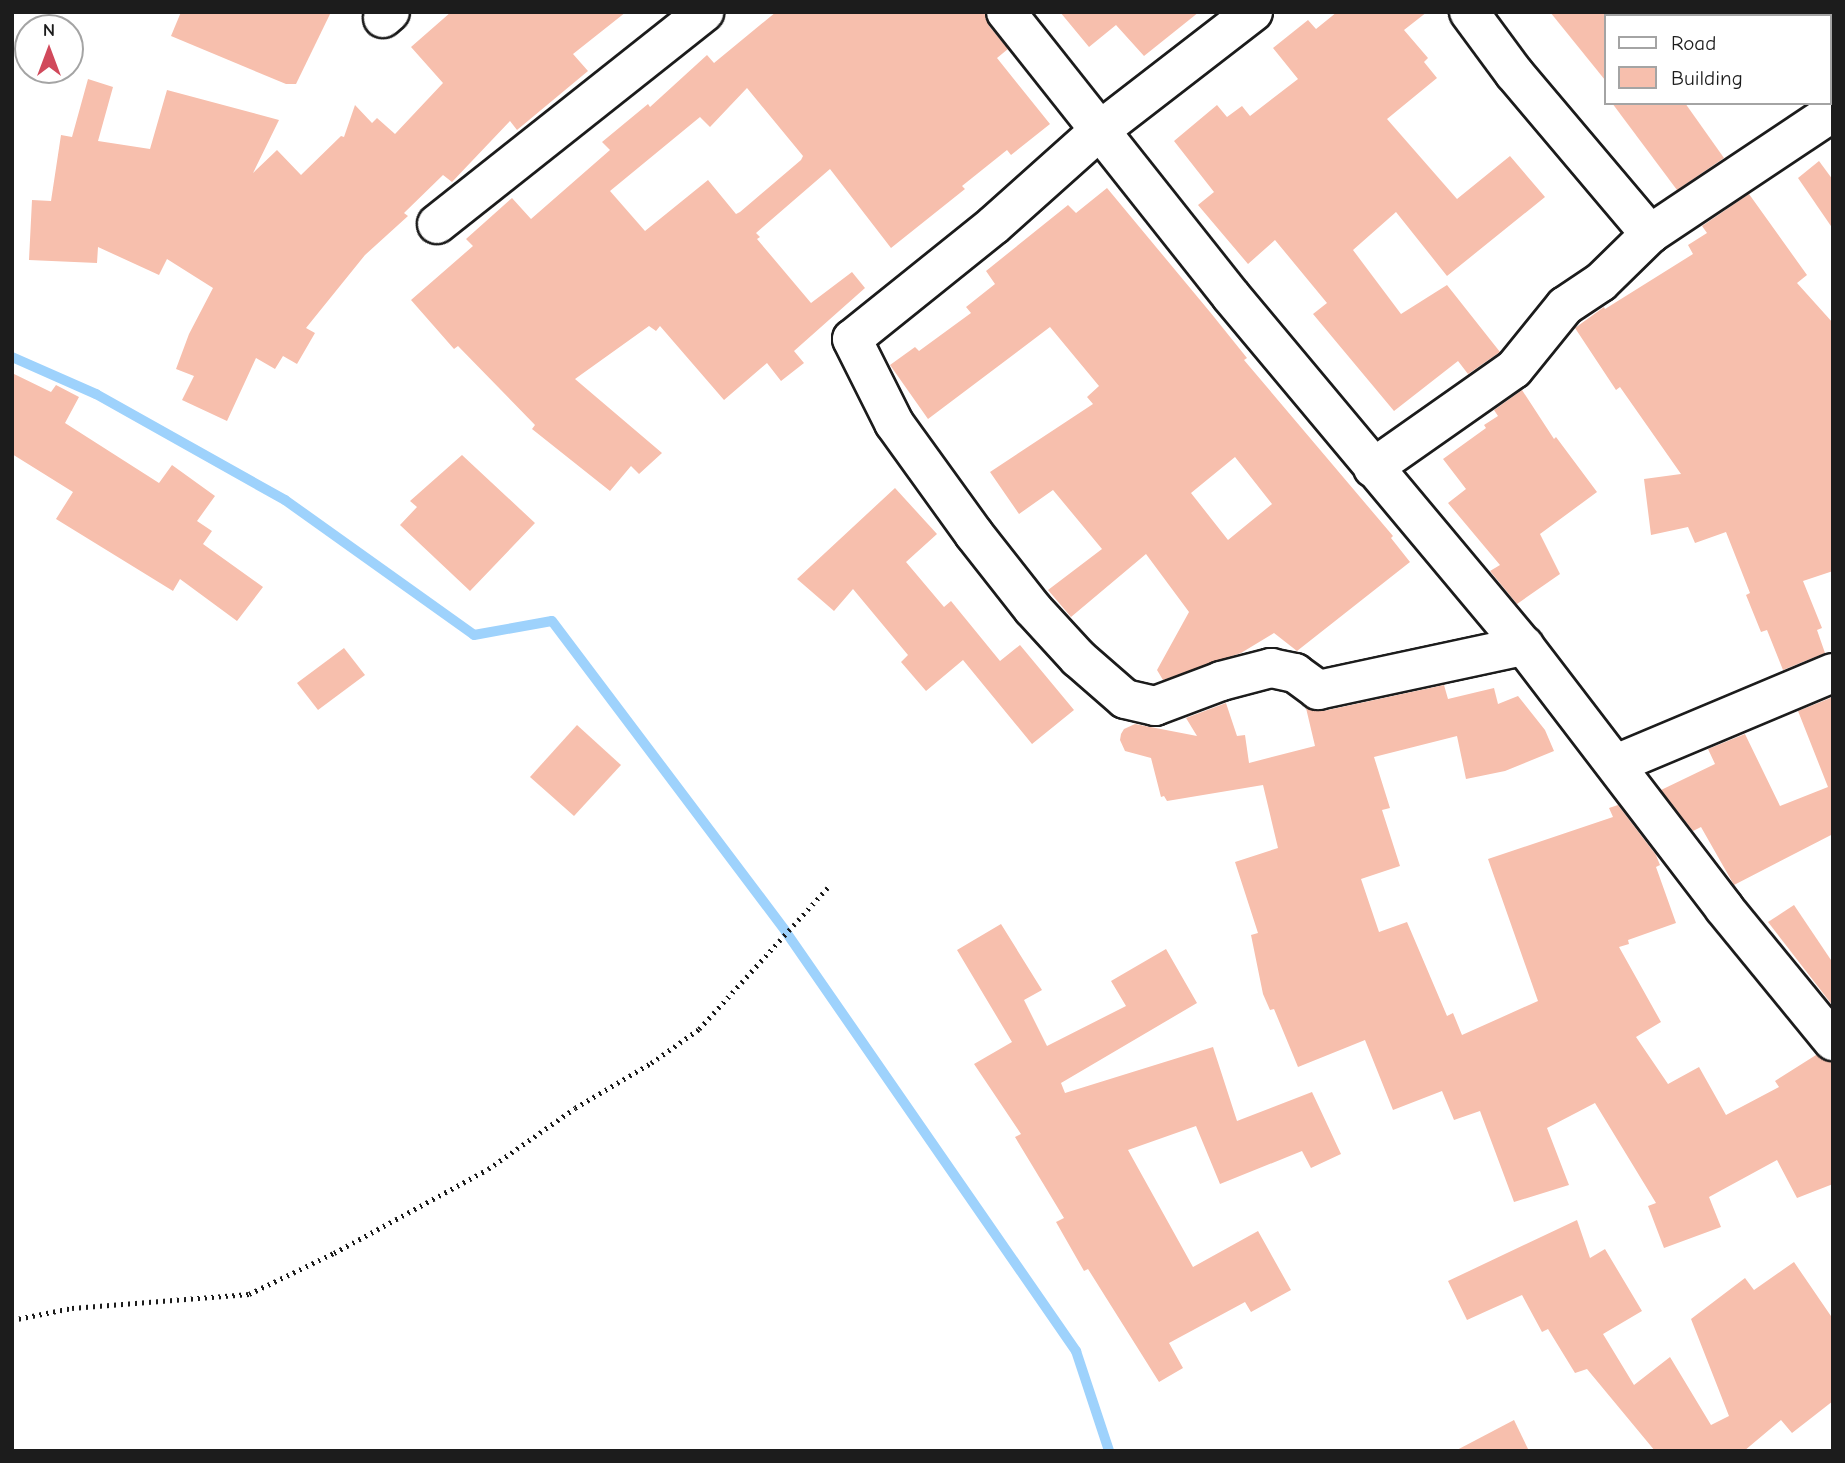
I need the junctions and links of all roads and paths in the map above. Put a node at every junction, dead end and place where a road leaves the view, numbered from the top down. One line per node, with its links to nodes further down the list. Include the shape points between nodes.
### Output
1 (704, 12): 7 (street)
2 (1006, 12): 6 (street)
3 (1253, 12): 6 (street)
4 (1469, 12): 8 (street, via 1514,73)
5 (1813, 114): 8 (street)
6 (1099, 131): 9 (street); 10 (street, via 994,225 852,339 894,423 1033,610 1125,699 1156,706 1271,668 1295,673 1318,691)
7 (437, 224)
8 (1650, 234): 9 (street, via 1601,282 1565,306 1514,369)
9 (1373, 468): 10 (street)
10 (1524, 646): 12 (street)
11 (1833, 673): 12 (street)
12 (1616, 764): 14 (street, via 1724,908)
13 (830, 885): 15 (path, via 699,1029 488,1169 334,1253 249,1294 72,1308)
14 (1833, 1041)
15 (12, 1320)

